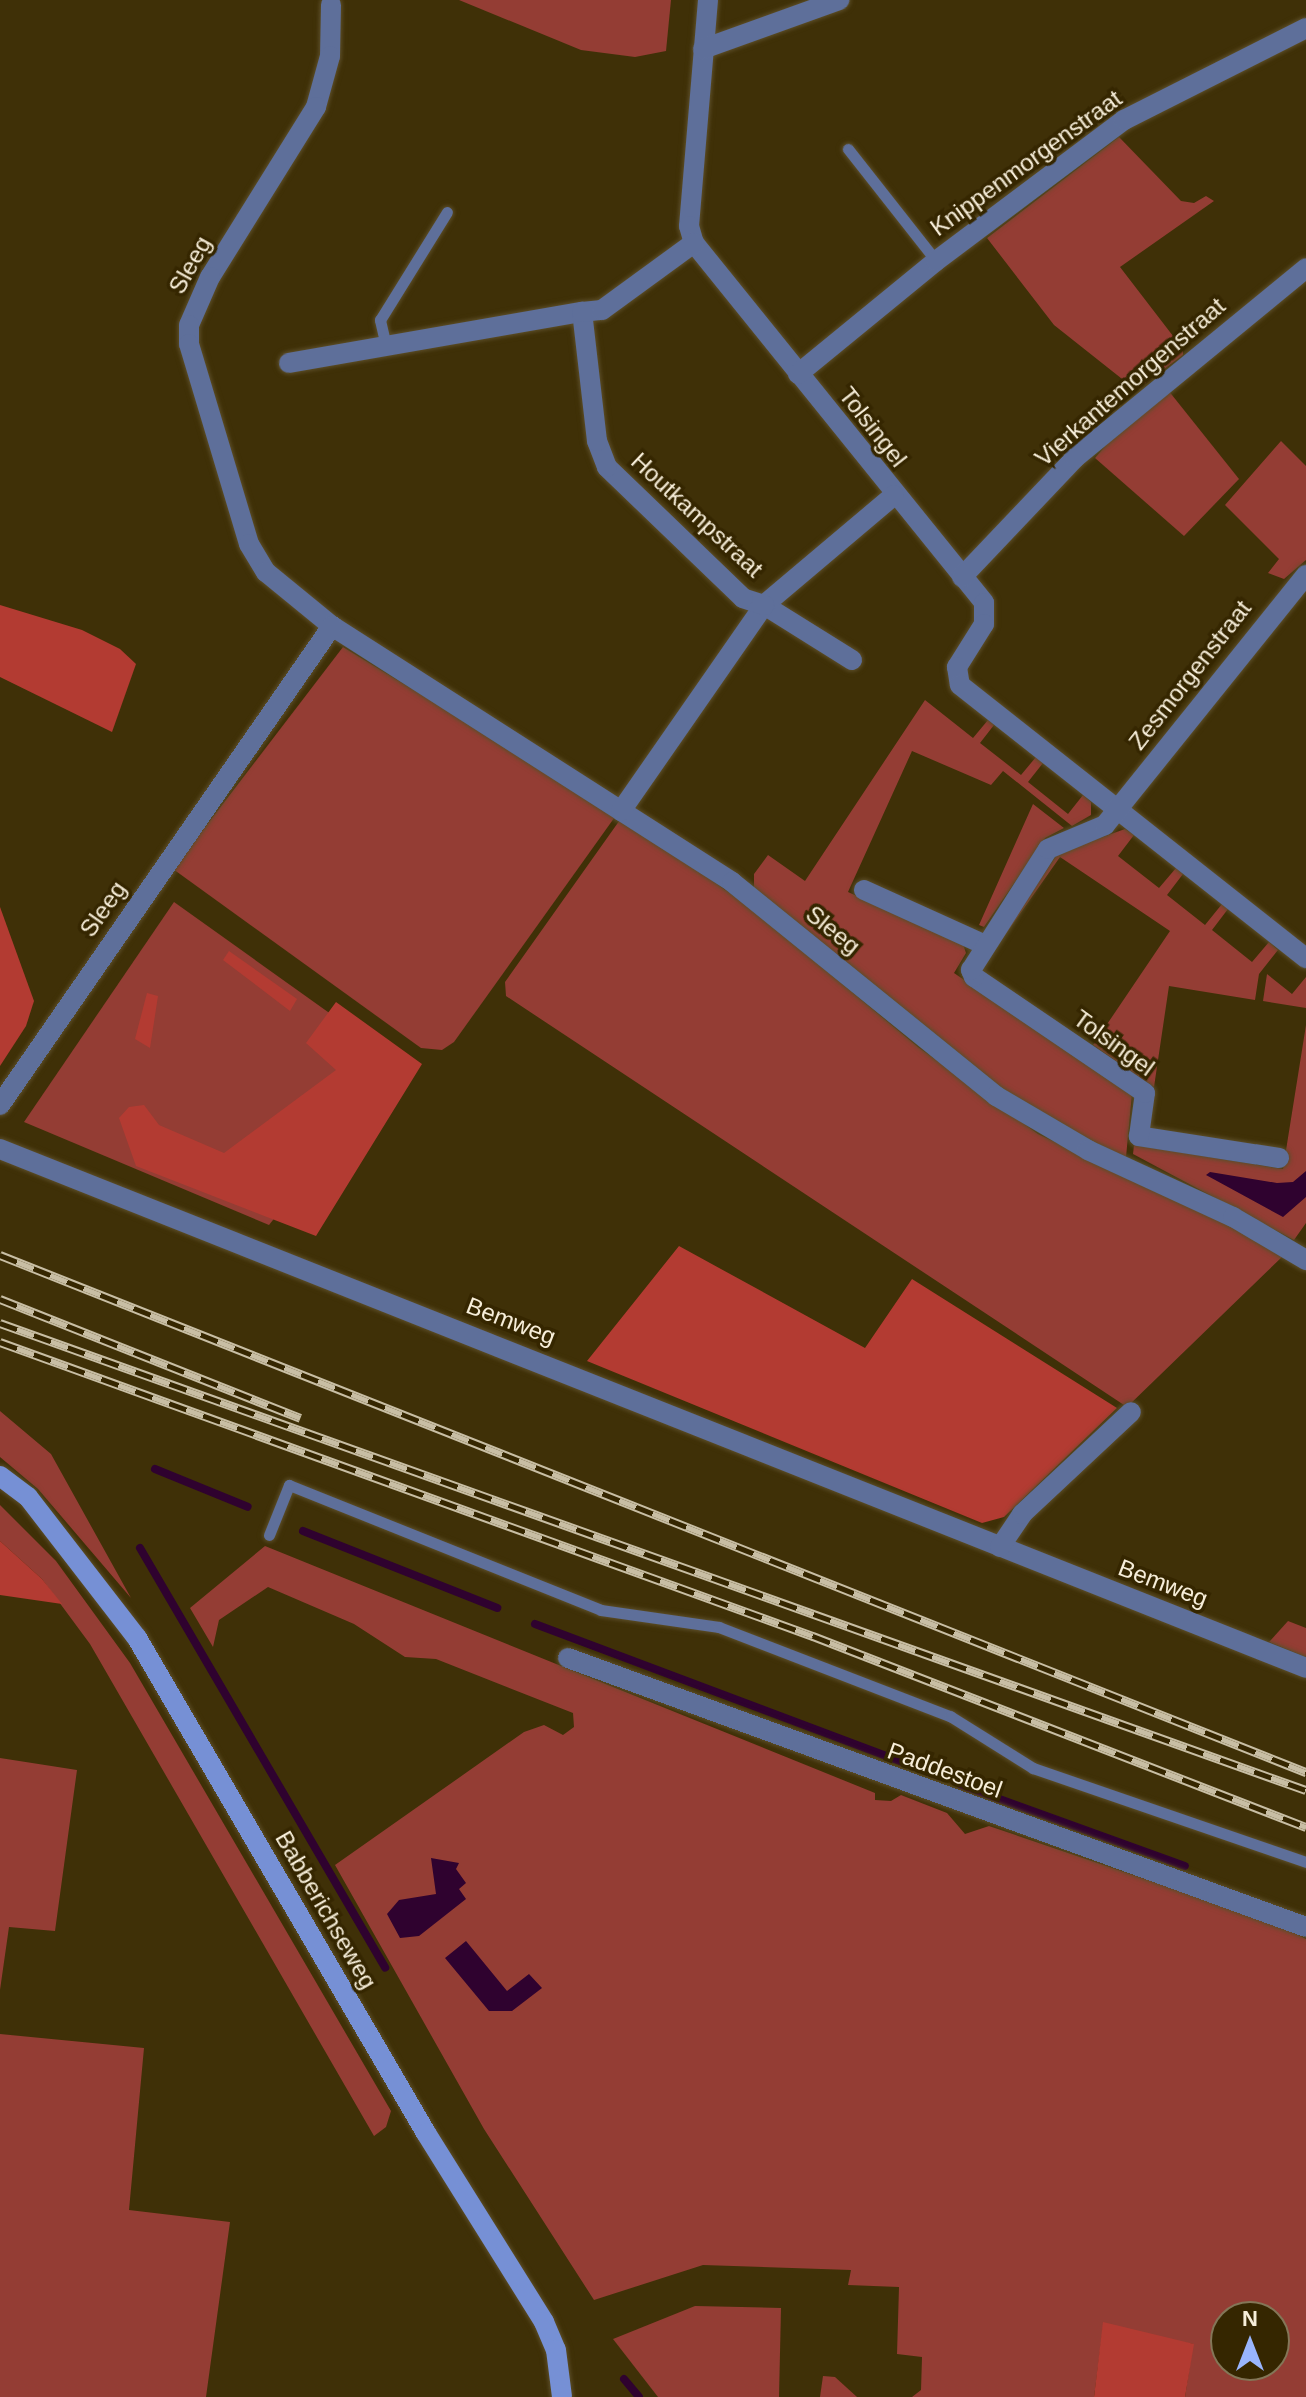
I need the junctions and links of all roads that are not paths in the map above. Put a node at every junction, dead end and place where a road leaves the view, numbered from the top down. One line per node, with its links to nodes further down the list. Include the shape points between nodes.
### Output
1 (708, 0): 5 (street)
2 (839, 0): 5 (street)
3 (331, 5): 19 (street, Sleeg, via 330,56 316,107 195,303 189,344 249,544 266,572)
4 (1306, 28): 9 (street, Knippenmorgenstraat, via 1124,120)
5 (703, 49): 8 (street, via 689,226)
6 (848, 149): 9 (lane)
7 (447, 212): 12 (lane, via 380,320)
8 (694, 243): 11 (street, via 602,310); 14 (street, Tolsingel)
9 (936, 261): 14 (street, Knippenmorgenstraat)
10 (1306, 268): 17 (street, Vierkantemorgenstraat, via 1075,458)
11 (582, 312): 12 (street); 18 (street, Houtkampstraat, via 597,441 607,467 743,598)
12 (386, 346): 13 (street)
13 (289, 363)
14 (798, 374): 15 (street, Tolsingel)
15 (894, 495): 17 (street, Tolsingel); 18 (street, Houtkampstraat)
16 (1306, 575): 21 (street, Zesmorgenstraat)
17 (962, 577): 21 (street, Tolsingel, via 987,613 957,667 960,685)
18 (764, 605): 20 (street, Houtkampstraat); 22 (street, Houtkampstraat)
19 (332, 626): 22 (street, Sleeg); 26 (street, Sleeg)
20 (852, 660)
21 (1118, 810): 24 (street, Tolsingel, via 1098,829 1048,849); 25 (street, Tolsingel)
22 (621, 811): 29 (street, Sleeg, via 732,882 996,1096 1088,1150 1271,1236)
23 (864, 890): 24 (street)
24 (983, 944): 28 (street, Tolsingel, via 972,962 974,977 1145,1093 1139,1136)
25 (1306, 958)
26 (0, 1105)
27 (0, 1149): 33 (street, Bemweg)
28 (1279, 1158)
29 (1306, 1260)
30 (1131, 1412): 33 (street, via 1022,1514)
31 (0, 1476): 38 (street, Babberichseweg, via 28,1497 137,1638 426,2133 544,2322 556,2350)
32 (269, 1535): 36 (lane, via 289,1485 601,1610 719,1627 950,1716 1033,1768)
33 (1000, 1547): 35 (street, Bemweg)
34 (568, 1658): 37 (street, Paddestoel)
35 (1306, 1668)
36 (1306, 1862)
37 (1306, 1927)
38 (562, 2397)

